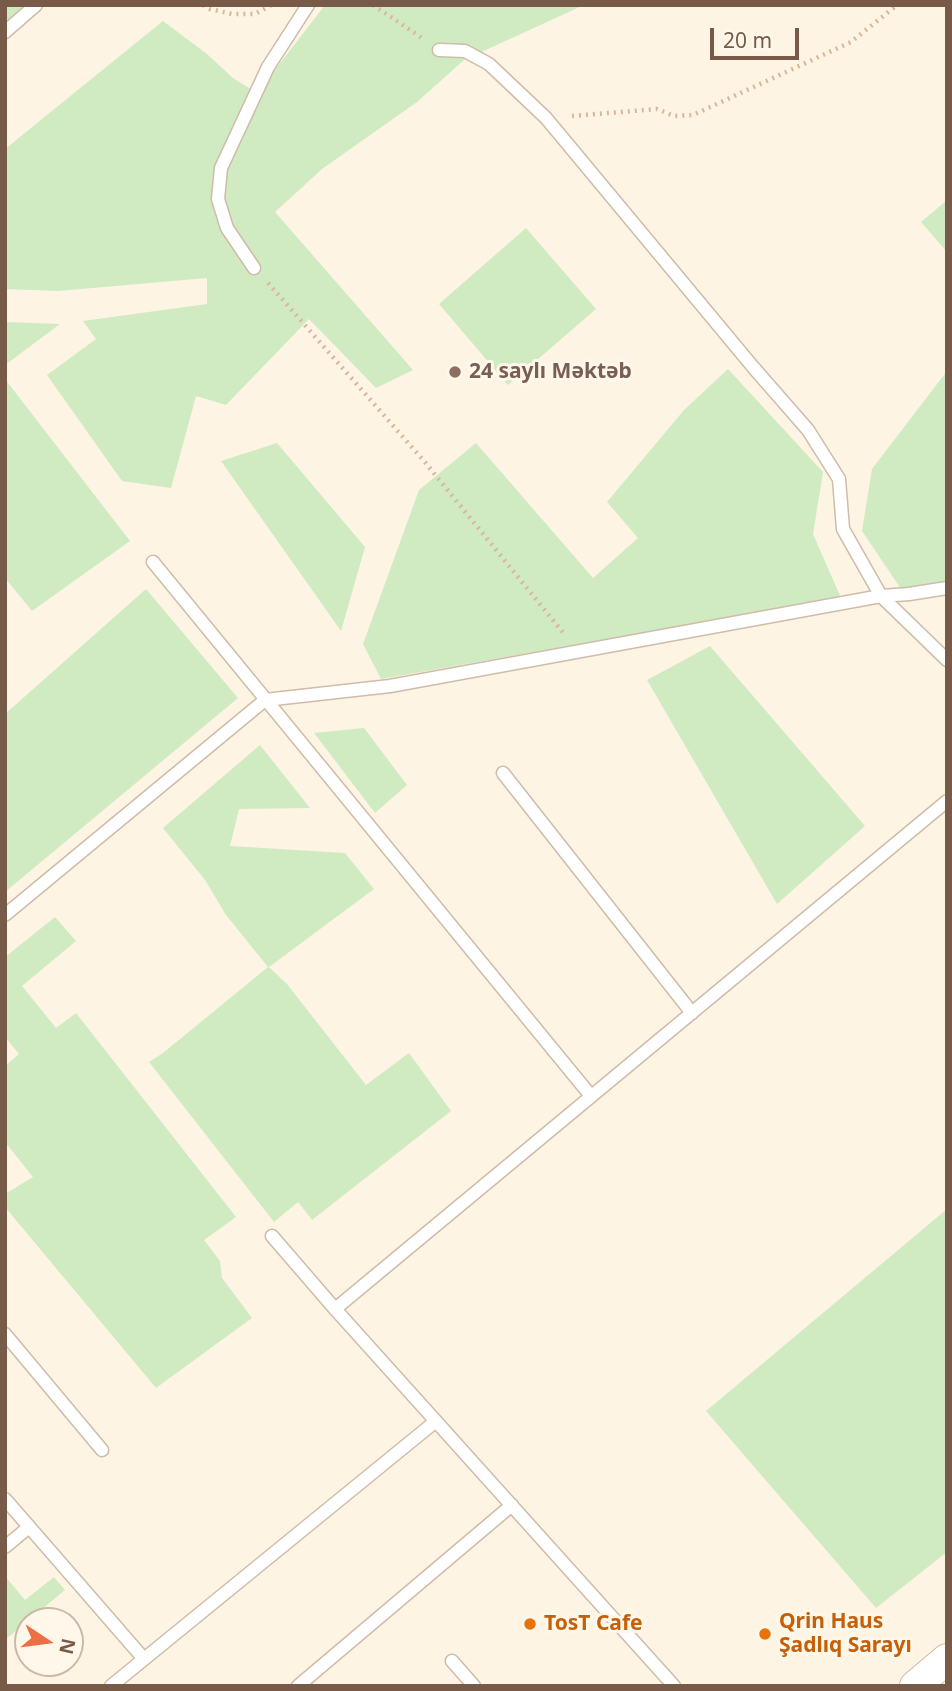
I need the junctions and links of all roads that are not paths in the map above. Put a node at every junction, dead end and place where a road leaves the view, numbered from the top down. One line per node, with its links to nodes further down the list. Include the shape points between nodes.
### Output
1 (36, 5): 3 (lane)
2 (308, 5): 5 (lane, via 268,67 221,168 218,199 227,228)
3 (5, 32)
4 (439, 50): 8 (lane, via 465,51 489,64 546,118 808,430 839,479 843,529)
5 (254, 268)
6 (153, 562): 10 (lane)
7 (947, 587): 8 (lane)
8 (881, 596): 9 (lane); 10 (lane, via 390,686)
9 (947, 660)
10 (265, 700): 13 (lane); 15 (lane)
11 (503, 773): 14 (lane)
12 (947, 801): 14 (lane)
13 (5, 915)
14 (692, 1013): 15 (lane)
15 (592, 1096): 17 (lane)
16 (272, 1237): 17 (lane)
17 (335, 1309): 19 (lane)
18 (5, 1334): 20 (lane)
19 (436, 1421): 22 (lane); 25 (lane)
20 (102, 1450)
21 (5, 1499): 23 (lane)
22 (512, 1505): 29 (lane); 31 (lane)
23 (29, 1527): 24 (lane); 25 (lane)
24 (5, 1547)
25 (144, 1659): 28 (lane)
26 (947, 1659): 32 (street)
27 (452, 1661): 30 (lane)
28 (111, 1686)
29 (298, 1686)
30 (474, 1686)
31 (674, 1686)
32 (915, 1686)

